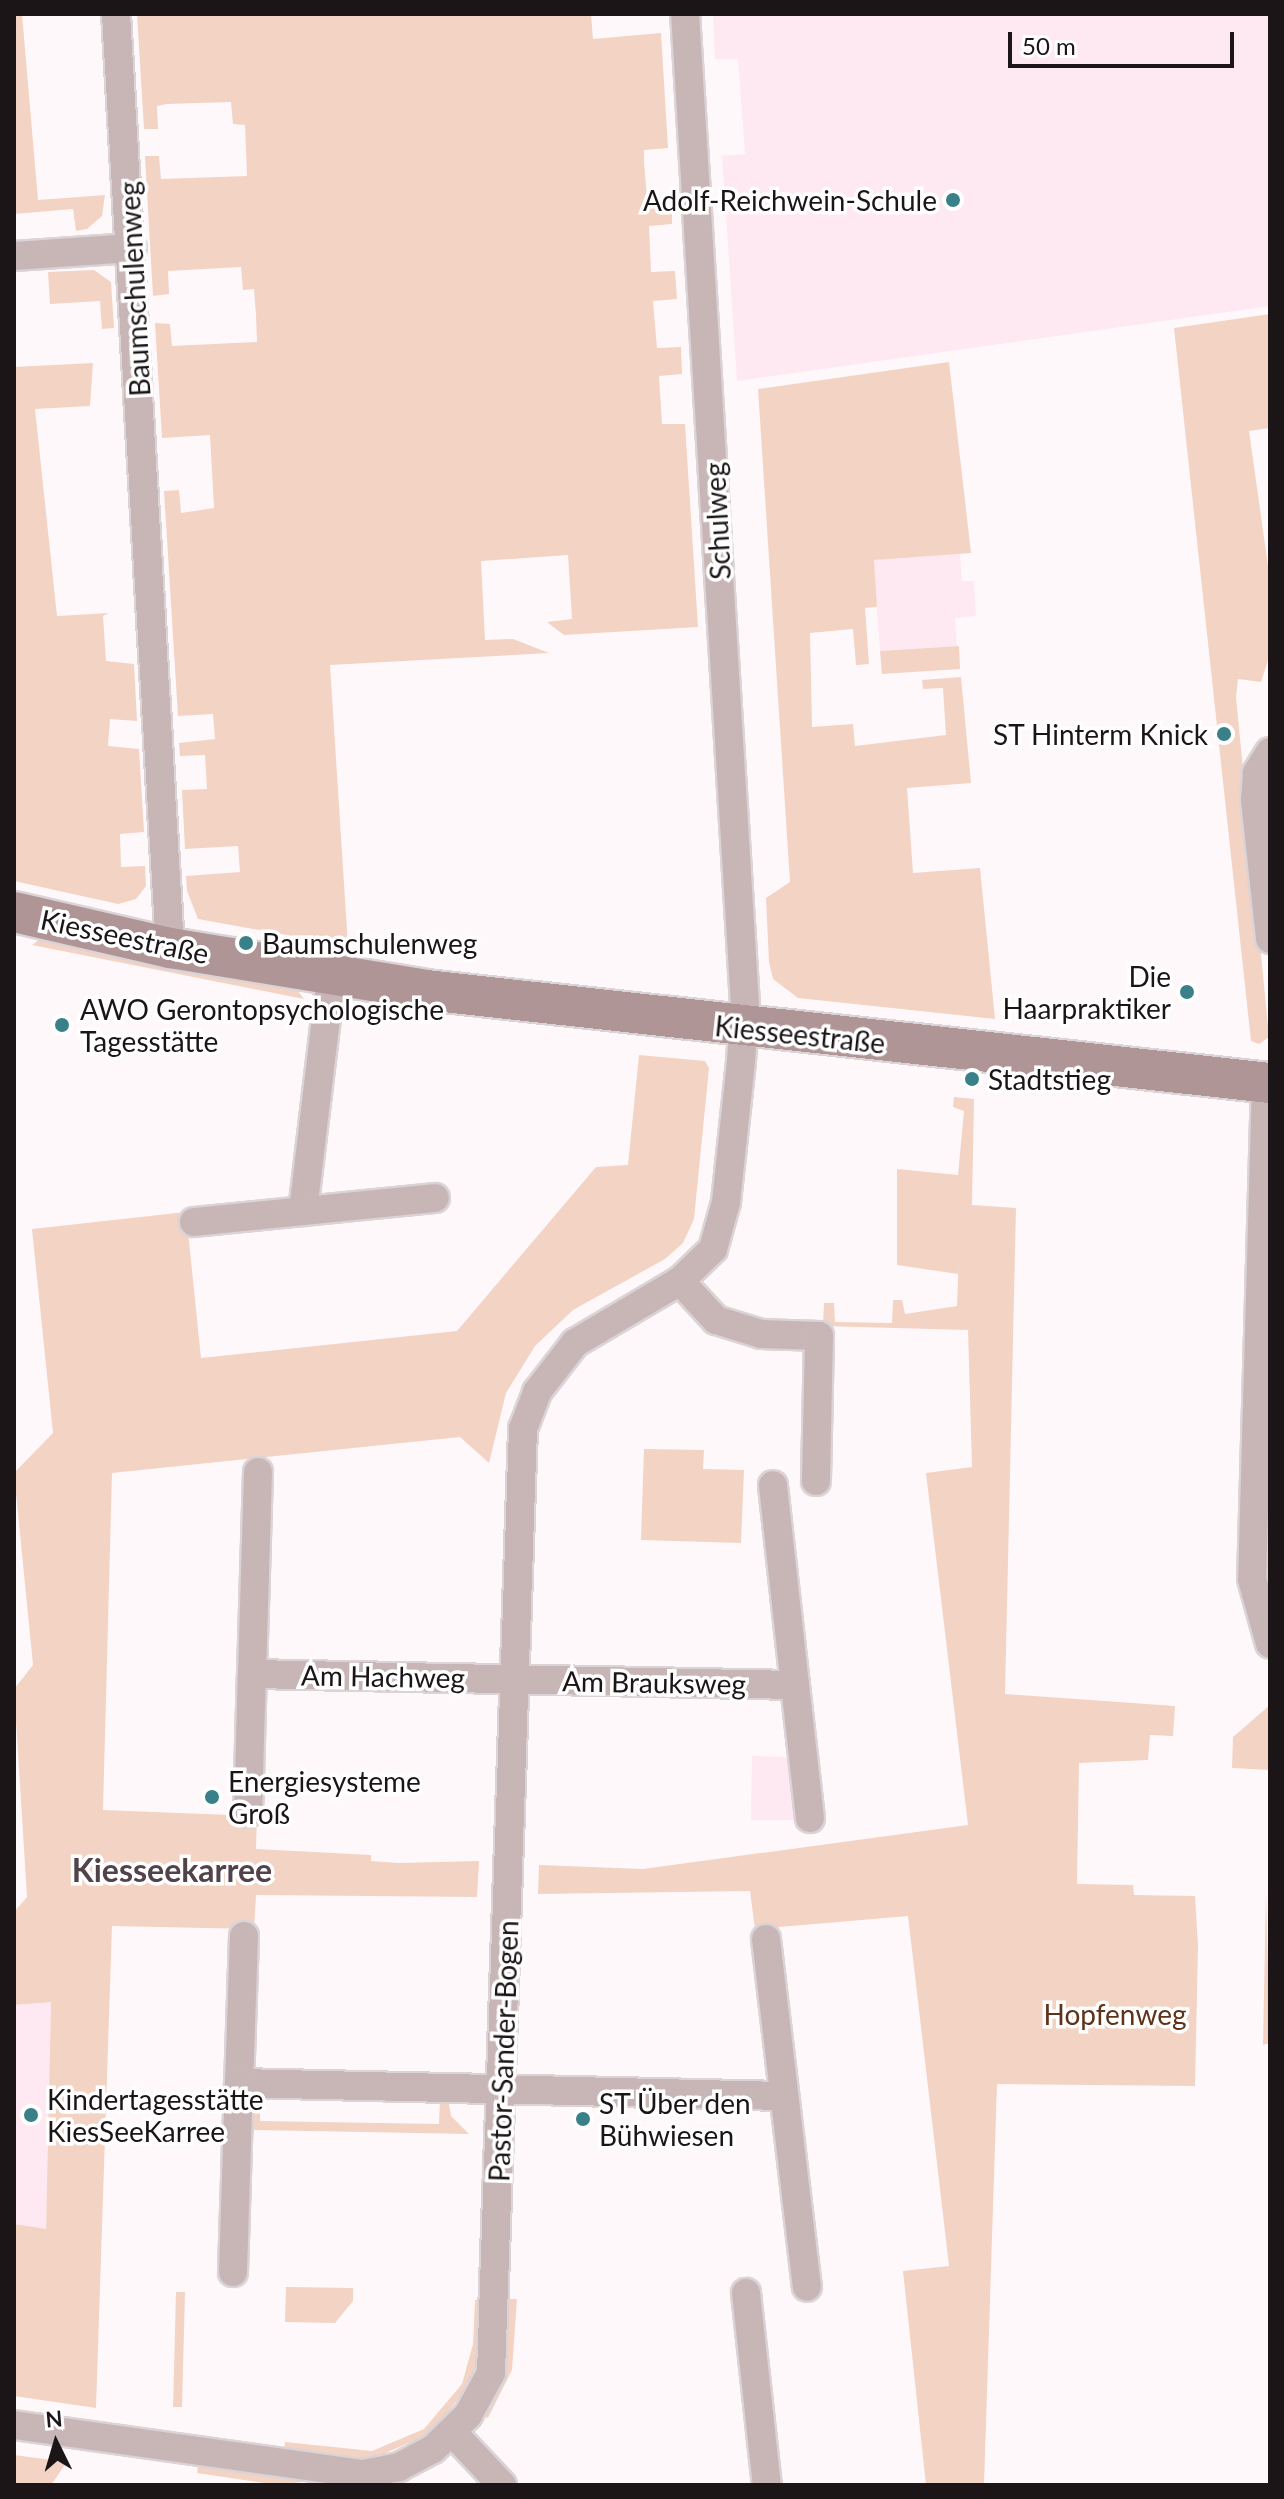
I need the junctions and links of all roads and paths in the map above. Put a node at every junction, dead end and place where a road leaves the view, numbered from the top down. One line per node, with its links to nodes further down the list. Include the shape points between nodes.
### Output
1 (116, 14): 3 (street, Baumschulenweg)
2 (685, 14): 10 (street, Schulweg)
3 (132, 248): 4 (street); 8 (street, Baumschulenweg)
4 (14, 256)
5 (1270, 752): 7 (street, via 1257,773 1255,800)
6 (14, 912): 8 (street, Kiesseestraße)
7 (1270, 939)
8 (170, 948): 9 (street, Kiesseestraße)
9 (331, 977): 10 (street, Kiesseestraße); 13 (street)
10 (743, 1029): 11 (street, Kiesseestraße); 15 (street, Pastor-Sander-Bogen, via 721,1229 713,1249)
11 (1268, 1082): 19 (street, via 1252,1579)
12 (435, 1198): 13 (street)
13 (303, 1211): 14 (street)
14 (194, 1222)
15 (680, 1281): 17 (street, via 716,1320 761,1334 819,1336); 21 (street, Pastor-Sander-Bogen, via 575,1343 532,1402 521,1450)
16 (258, 1472): 20 (street)
17 (816, 1481)
18 (773, 1485): 22 (street)
19 (1270, 1644)
20 (252, 1674): 21 (street, Am Hachweg); 23 (street)
21 (514, 1679): 22 (street, Am Brauksweg); 28 (street, Pastor-Sander-Bogen)
22 (795, 1685): 24 (street)
23 (248, 1813)
24 (810, 1818)
25 (244, 1936): 27 (street)
26 (766, 1939): 29 (street)
27 (239, 2083): 28 (street); 30 (street)
28 (502, 2089): 29 (street); 34 (street, Pastor-Sander-Bogen, via 495,2349 481,2395)
29 (784, 2096): 31 (street)
30 (233, 2272)
31 (807, 2287)
32 (746, 2293): 37 (street)
33 (14, 2425): 35 (street, Pastor-Sander-Bogen)
34 (452, 2432): 35 (street, Pastor-Sander-Bogen, via 399,2467); 36 (street)
35 (348, 2479)
36 (502, 2485)
37 (767, 2485)

